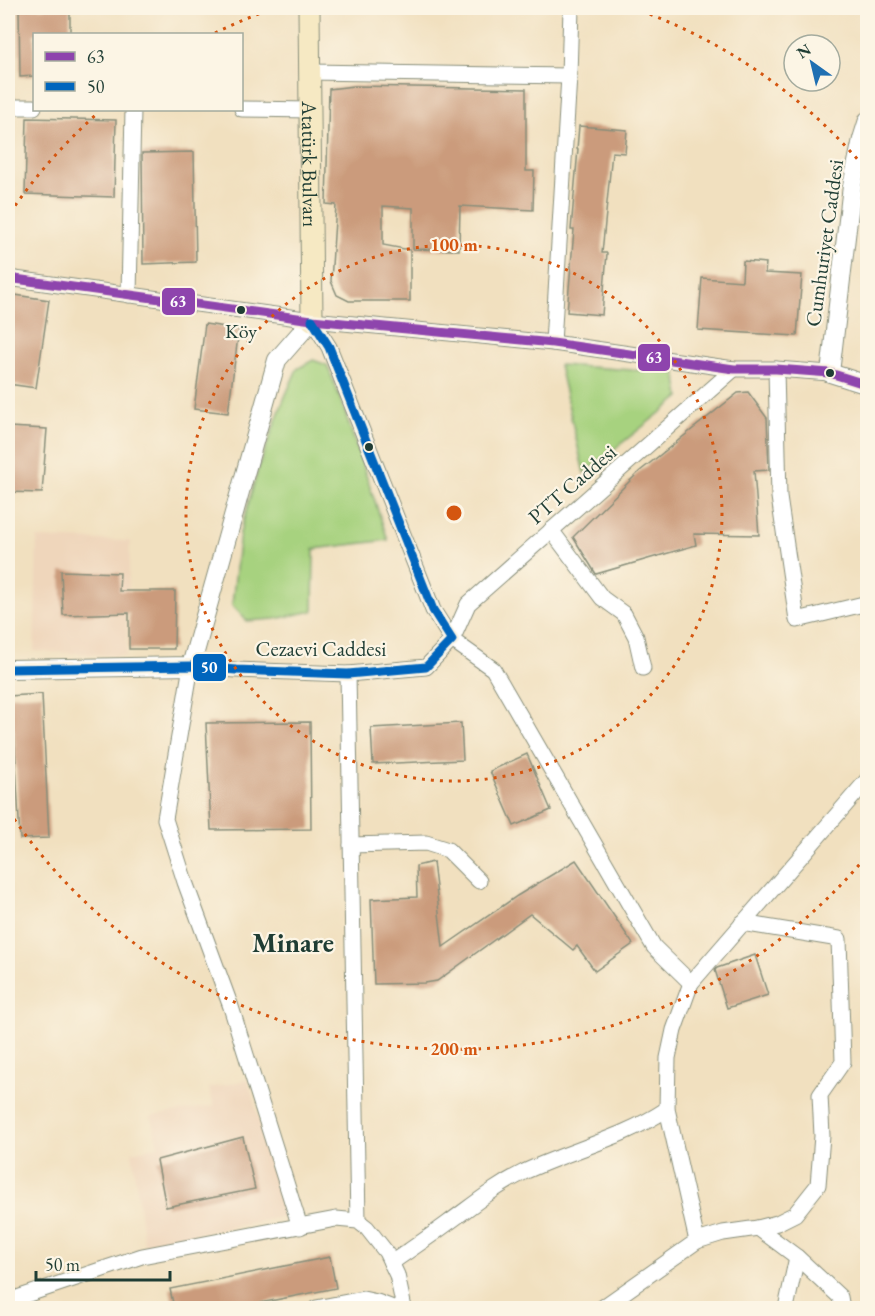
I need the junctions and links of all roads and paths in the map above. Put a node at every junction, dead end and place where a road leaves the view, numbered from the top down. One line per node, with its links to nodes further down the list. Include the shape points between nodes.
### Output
1 (309, 8): 3 (main road, Atatürk Bulvarı)
2 (571, 8): 4 (street)
3 (309, 72): 4 (street); 8 (main road, Atatürk Bulvarı)
4 (568, 76): 14 (street)
5 (8, 107): 6 (street)
6 (33, 107)
7 (243, 109): 8 (street)
8 (310, 110): 13 (main road, Atatürk Bulvarı)
9 (133, 111): 12 (street)
10 (867, 120): 17 (street, Cumhuriyet Caddesi, via 852,186)
11 (8, 278): 12 (street)
12 (129, 294): 13 (street)
13 (312, 320): 14 (street); 21 (street, via 329,347 433,610); 22 (street, via 276,360)
14 (553, 343): 15 (street)
15 (734, 369): 16 (street); 19 (street, PTT Caddesi)
16 (776, 369): 17 (street); 20 (street, via 778,497 797,620)
17 (830, 373): 18 (street)
18 (867, 385)
19 (551, 530): 21 (street, PTT Caddesi, via 468,604); 23 (street, via 602,598 624,614 636,637)
20 (867, 603)
21 (452, 640): 25 (street, Cezaevi Caddesi, via 426,667); 30 (street, via 493,669 654,947)
22 (191, 666): 24 (street, Cezaevi Caddesi); 25 (street, Cezaevi Caddesi); 33 (street, via 165,819 231,1007)
23 (643, 668)
24 (8, 669)
25 (348, 674): 27 (street)
26 (867, 779): 29 (street)
27 (351, 845): 28 (street, via 426,843 448,850); 32 (street)
28 (479, 881)
29 (742, 923): 30 (street); 34 (street, via 839,939 843,1062 820,1095 818,1185 795,1214)
30 (691, 983): 31 (street, via 668,1058)
31 (668, 1109): 35 (street); 37 (street, via 614,1137 499,1186)
32 (358, 1221): 33 (street, via 336,1219); 37 (street)
33 (300, 1227): 38 (street, via 142,1256)
34 (758, 1228): 35 (street); 36 (street)
35 (697, 1241): 42 (street)
36 (797, 1257): 43 (street); 44 (street, via 840,1297)
37 (391, 1263): 41 (street)
38 (8, 1301)
39 (316, 1308): 40 (street, via 363,1299)
40 (393, 1308)
41 (404, 1308)
42 (602, 1308)
43 (786, 1308)
44 (842, 1308)

